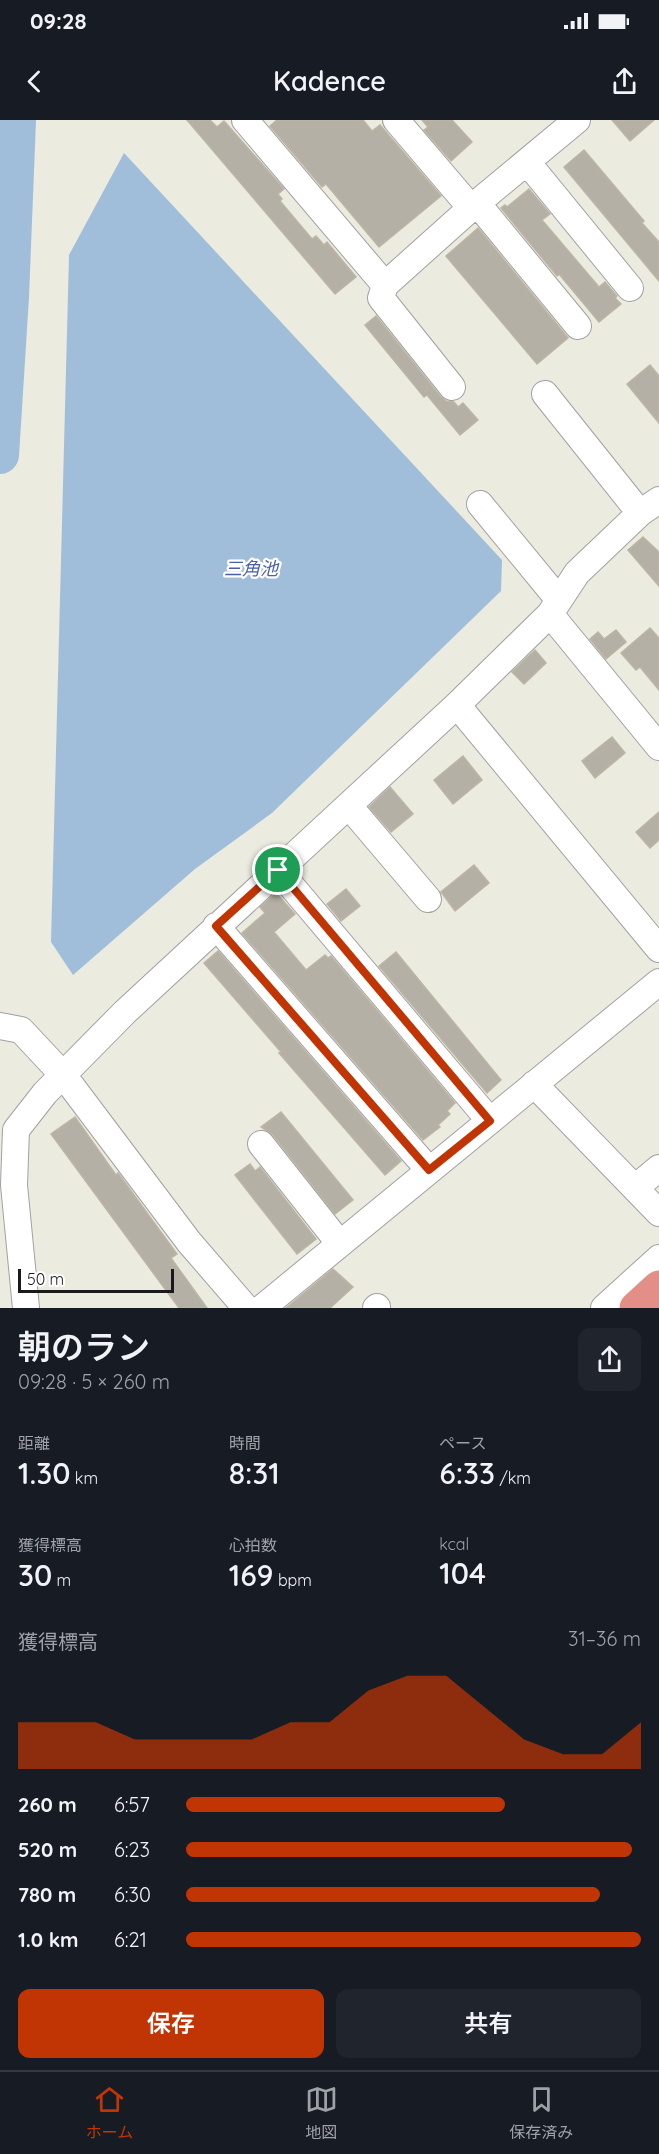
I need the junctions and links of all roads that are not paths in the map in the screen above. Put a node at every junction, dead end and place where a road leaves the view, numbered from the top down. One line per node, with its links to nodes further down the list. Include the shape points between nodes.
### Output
1 (244, 120): 6 (street)
2 (396, 120): 5 (street)
3 (560, 125): 4 (street)
4 (527, 162): 5 (street); 7 (street)
5 (474, 205): 6 (street); 8 (street)
6 (385, 285): 9 (street, via 381,298)
7 (630, 288)
8 (578, 326)
9 (452, 387)
10 (545, 394): 12 (street)
11 (480, 504): 13 (street)
12 (650, 506): 13 (street, via 577,573)
13 (554, 607): 14 (street); 15 (street)
14 (457, 705): 16 (street); 20 (street)
15 (659, 747)
16 (349, 806): 17 (street); 18 (street)
17 (278, 870): 19 (street); 25 (street)
18 (428, 899)
19 (216, 926): 23 (street, via 125,1011); 28 (street)
20 (659, 949)
21 (659, 982): 24 (street)
22 (4, 1026): 23 (street, via 21,1030)
23 (64, 1076): 34 (street, via 16,1130 14,1185); 35 (street, via 189,1242)
24 (534, 1084): 25 (street); 29 (street)
25 (490, 1121): 28 (street)
26 (261, 1144): 31 (street)
27 (659, 1168): 29 (street)
28 (429, 1170): 31 (street)
29 (635, 1188): 30 (street)
30 (659, 1213)
31 (340, 1244): 36 (street)
32 (659, 1258): 37 (street)
33 (659, 1287): 38 (highway)
34 (26, 1308)
35 (246, 1308)
36 (262, 1308)
37 (604, 1308)
38 (636, 1308)

